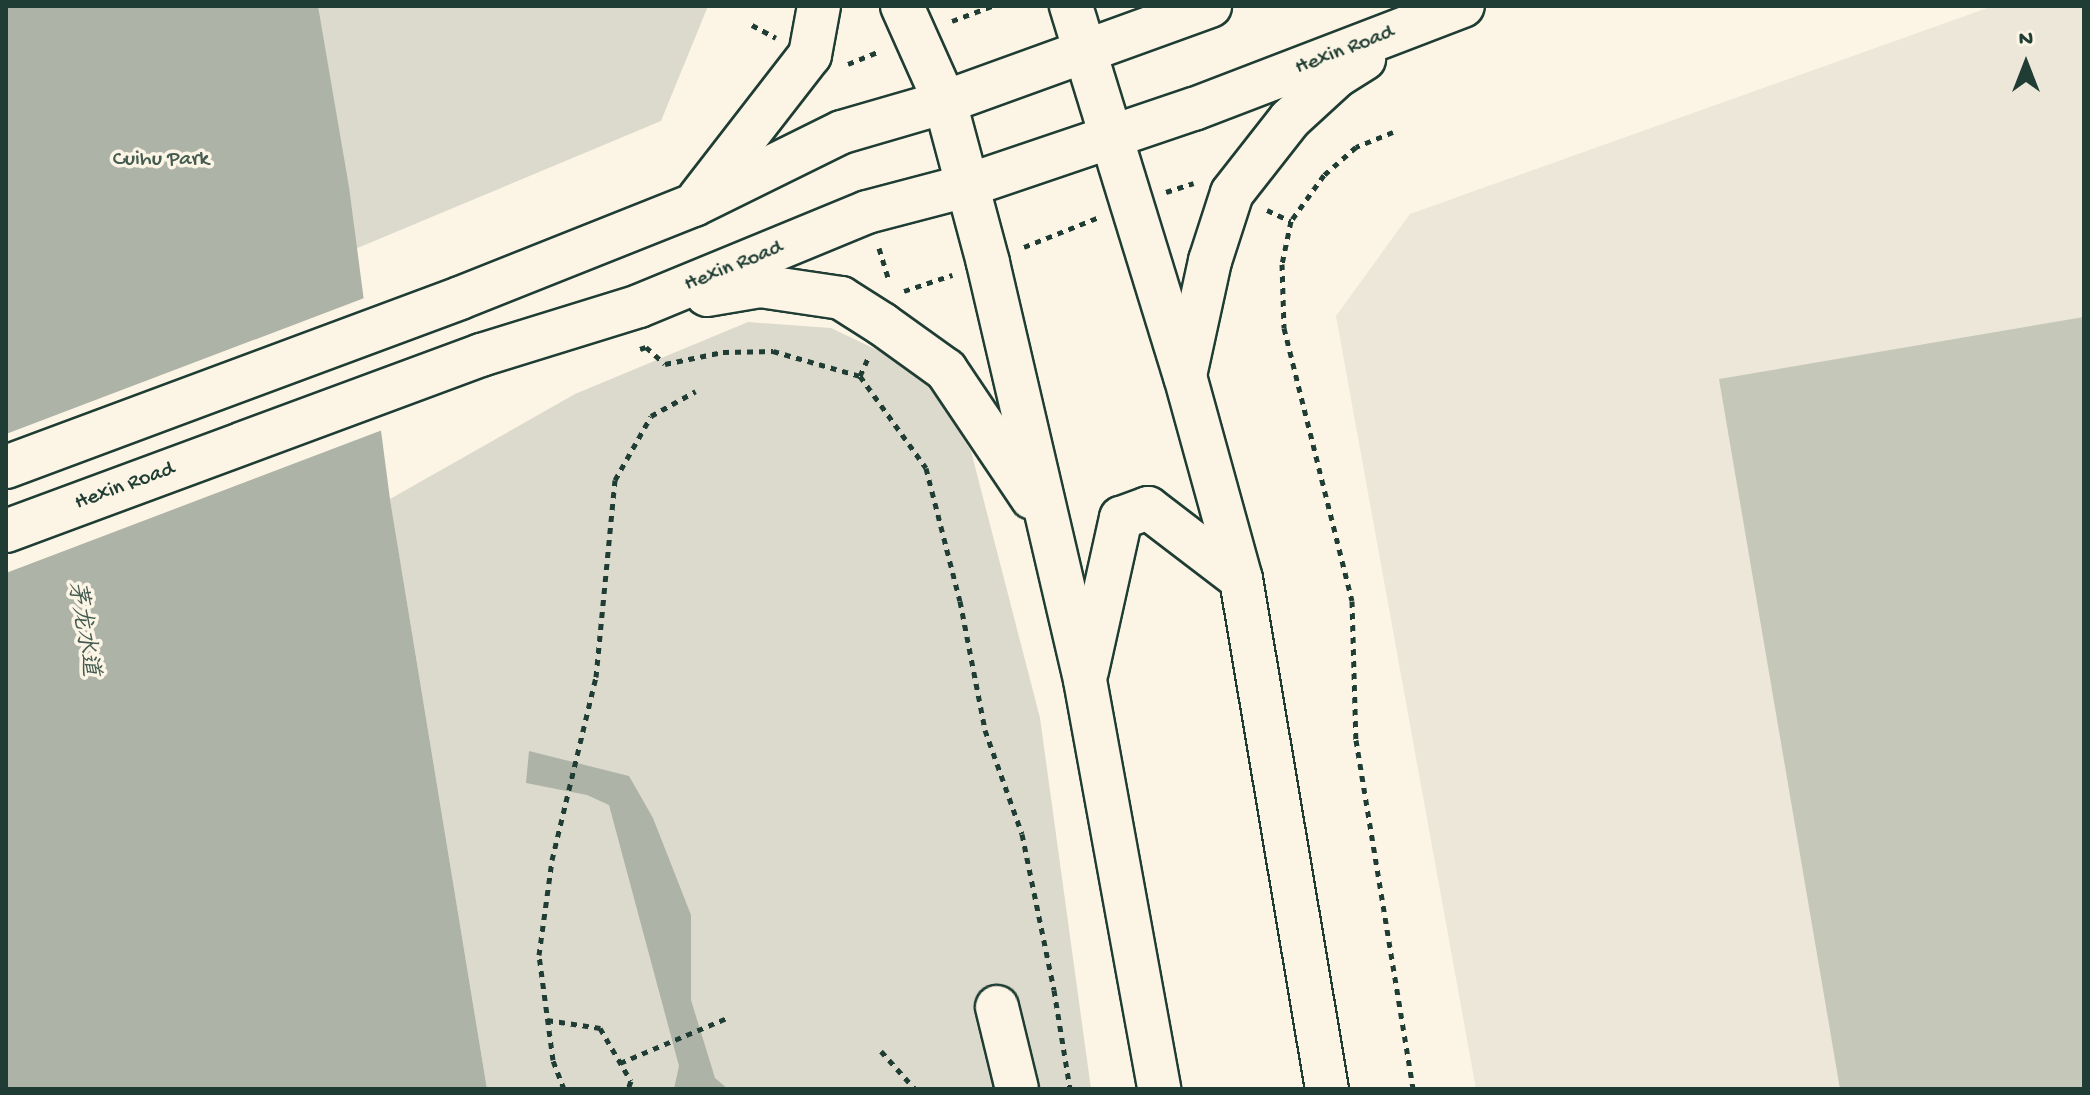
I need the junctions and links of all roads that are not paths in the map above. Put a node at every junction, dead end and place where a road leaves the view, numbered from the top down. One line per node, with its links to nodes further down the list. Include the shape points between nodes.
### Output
1 (819, 6): 10 (street, via 810,55)
2 (902, 6): 7 (street)
3 (1071, 6): 6 (street)
4 (1210, 6): 6 (street)
5 (1444, 11): 8 (street, Hexin Road); 12 (street, via 1337,76 1290,119 1232,193 1210,261)
6 (1088, 51): 7 (street); 8 (street)
7 (945, 102): 9 (street); 10 (street, via 842,132)
8 (1113, 136): 9 (street, Hexin Road); 12 (street)
9 (966, 186): 11 (street, Hexin Road, via 867,212); 14 (street)
10 (694, 205): 13 (street)
11 (639, 306): 14 (street, via 760,286 841,298 946,370); 15 (street, Hexin Road, via 481,355)
12 (1185, 376): 16 (street)
13 (6, 467)
14 (1048, 523): 17 (street)
15 (6, 531)
16 (1241, 579): 17 (street, via 1148,508 1121,518); 21 (street)
17 (1085, 680): 20 (street)
18 (997, 1007): 19 (street)
19 (1017, 1089)
20 (1159, 1089)
21 (1327, 1089)

